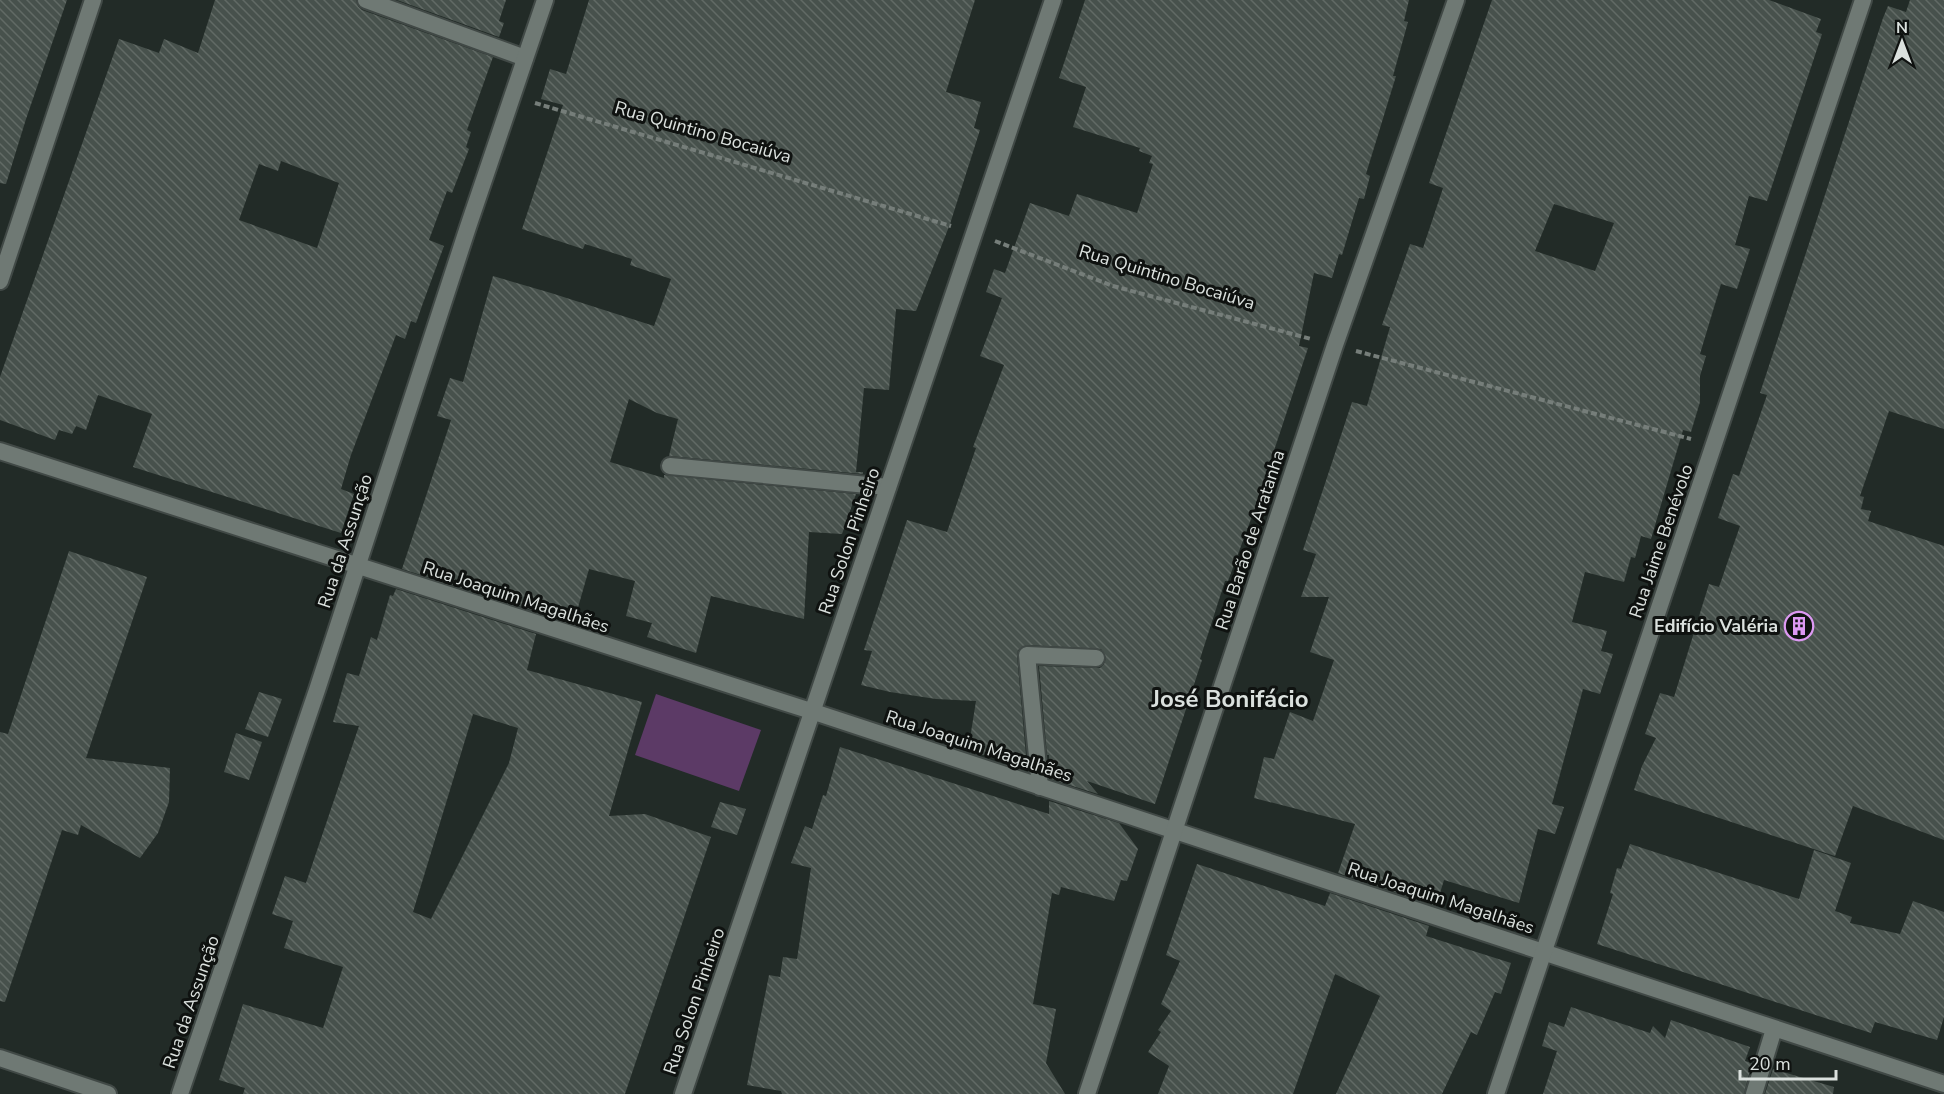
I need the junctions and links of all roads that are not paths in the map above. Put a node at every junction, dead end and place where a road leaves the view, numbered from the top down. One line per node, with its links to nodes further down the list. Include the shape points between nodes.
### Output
1 (93, 0): 8 (street)
2 (366, 0): 7 (street)
3 (545, 0): 7 (street, Rua da Assunção)
4 (1053, 0): 11 (street, Rua Solon Pinheiro)
5 (1456, 0): 16 (street, Rua Barão de Aratanha, via 1335,345)
6 (1863, 0): 17 (street, Rua Jaime Benévolo)
7 (525, 58): 12 (street, Rua da Assunção)
8 (0, 280)
9 (0, 451): 12 (street, Rua Joaquim Magalhães)
10 (670, 466): 11 (street)
11 (888, 487): 14 (street, Rua Solon Pinheiro)
12 (356, 567): 14 (street, Rua Joaquim Magalhães); 22 (street, Rua da Assunção)
13 (1096, 658): 15 (street, via 1027,655)
14 (812, 711): 15 (street, Rua Joaquim Magalhães); 23 (street, Rua Solon Pinheiro)
15 (1040, 787): 16 (street, Rua Joaquim Magalhães)
16 (1174, 831): 17 (street, Rua Joaquim Magalhães); 24 (street, Rua Barão de Aratanha)
17 (1543, 951): 18 (street, Rua Joaquim Magalhães); 25 (street, Rua Jaime Benévolo)
18 (1774, 1029): 20 (street, Rua Joaquim Magalhães); 26 (street)
19 (0, 1058): 21 (street)
20 (1944, 1084)
21 (108, 1094)
22 (180, 1094)
23 (682, 1094)
24 (1087, 1094)
25 (1496, 1094)
26 (1754, 1094)

